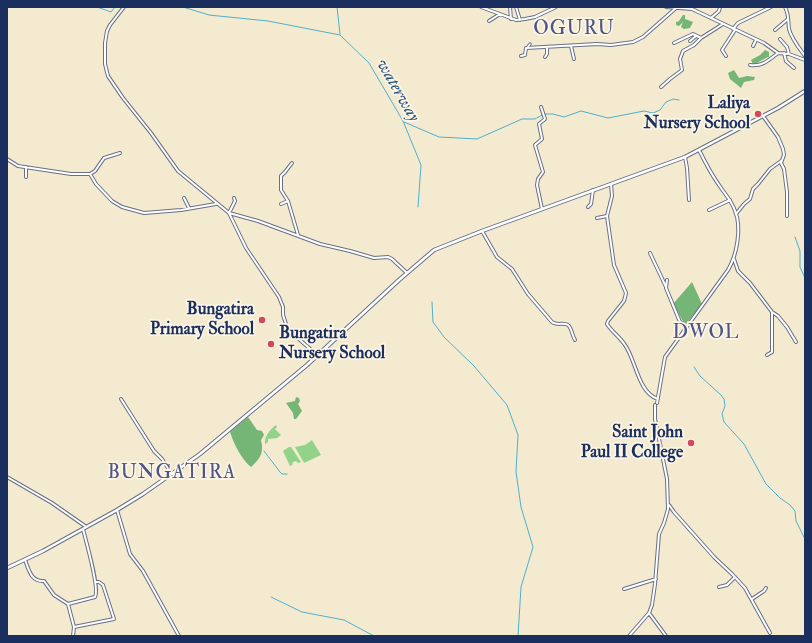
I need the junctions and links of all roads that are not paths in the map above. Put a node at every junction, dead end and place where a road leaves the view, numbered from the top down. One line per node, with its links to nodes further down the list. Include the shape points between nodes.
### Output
1 (124, 7): 63 (street, via 107,31 105,64 108,76 175,167)
2 (481, 7): 11 (street)
3 (510, 7): 14 (street)
4 (516, 7): 15 (street)
5 (556, 7): 15 (street, via 535,17)
6 (666, 7): 10 (street)
7 (720, 7): 12 (street)
8 (772, 7): 18 (street, via 738,23)
9 (785, 7): 13 (street)
10 (676, 8): 12 (street, via 692,9); 27 (street, via 643,37 633,42)
11 (500, 14): 14 (street); 16 (street)
12 (711, 18): 17 (street)
13 (788, 18): 19 (street); 36 (street, via 791,35)
14 (512, 19): 15 (street)
15 (520, 20)
16 (489, 21)
17 (723, 24): 18 (street); 21 (street)
18 (734, 30): 23 (street); 35 (street, via 722,50)
19 (775, 30)
20 (696, 36): 21 (street); 24 (street); 25 (street, via 693,34)
21 (701, 38): 43 (street, via 683,51 680,59 682,70)
22 (780, 39): 33 (street)
23 (756, 40): 28 (street); 31 (street)
24 (690, 41)
25 (674, 43)
26 (530, 44): 30 (street)
27 (571, 46): 29 (street); 38 (street)
28 (753, 46)
29 (548, 47): 30 (street); 37 (street)
30 (527, 48): 34 (street, via 525,56)
31 (778, 53): 32 (street); 41 (street, via 757,66)
32 (784, 53): 33 (street); 42 (street, via 786,61)
33 (789, 54): 39 (street)
34 (521, 56)
35 (726, 56)
36 (805, 56): 39 (street)
37 (545, 57)
38 (574, 59)
39 (802, 60): 40 (street)
40 (805, 60)
41 (750, 65)
42 (794, 68)
43 (661, 87)
44 (805, 91): 46 (street)
45 (541, 107): 67 (street, via 545,119 539,124 542,139 535,144 543,172 537,185)
46 (763, 116): 47 (street); 51 (street, via 781,144 784,155)
47 (699, 150): 49 (street); 61 (street)
48 (120, 153): 54 (street, via 104,158)
49 (685, 157): 56 (street); 60 (street)
50 (7, 159): 53 (street, via 15,165)
51 (782, 161): 70 (street, via 770,169 753,189 750,200); 72 (street, via 787,192)
52 (292, 163): 62 (street, via 281,176 281,190)
53 (26, 167): 54 (street, via 71,174); 55 (street)
54 (90, 174): 66 (street, via 104,193 122,207 144,213)
55 (26, 177)
56 (611, 184): 57 (street); 71 (street, via 612,196)
57 (593, 190): 65 (street, via 591,204); 67 (street)
58 (184, 198): 66 (street)
59 (234, 198): 69 (street)
60 (689, 200)
61 (730, 200): 68 (street); 70 (street)
62 (288, 201): 64 (street); 75 (street)
63 (216, 204): 66 (street); 69 (street)
64 (281, 204)
65 (588, 207)
66 (189, 208)
67 (542, 209): 74 (street)
68 (709, 210)
69 (229, 213): 75 (street); 85 (street, via 246,248 279,297 287,327)
70 (736, 214): 77 (street, via 737,239)
71 (607, 216): 73 (street); 87 (street, via 614,265 626,293 607,324 625,344 644,387 654,398)
72 (787, 216)
73 (597, 218)
74 (482, 231): 78 (street, via 434,250); 83 (street, via 497,257 512,270 528,294 552,322 570,326)
75 (298, 235): 78 (street, via 320,244 374,258 388,257)
76 (650, 253): 80 (street)
77 (733, 258): 81 (street, via 738,271); 82 (street, via 718,285)
78 (407, 273): 85 (street)
79 (668, 280): 80 (street)
80 (666, 288): 82 (street, via 680,322)
81 (772, 312): 84 (street, via 787,326); 86 (street, via 772,352)
82 (687, 326): 87 (street, via 665,357)
83 (575, 340)
84 (796, 342)
85 (317, 355): 89 (street, via 246,417)
86 (767, 355)
87 (658, 398): 91 (street, via 655,419)
88 (121, 399): 89 (street)
89 (172, 474): 92 (street)
90 (7, 477): 93 (street, via 52,503)
91 (668, 504): 96 (street); 97 (street, via 659,534)
92 (117, 510): 93 (street); 108 (street, via 130,554)
93 (84, 527): 94 (street); 98 (street)
94 (24, 560): 95 (street); 103 (street, via 31,576 44,581 54,595)
95 (7, 568)
96 (735, 577): 99 (street, via 727,585); 102 (street)
97 (656, 579): 101 (street); 104 (street)
98 (96, 582): 103 (street, via 95,597); 105 (street, via 103,585 114,619)
99 (719, 587)
100 (766, 588): 102 (street)
101 (624, 589)
102 (752, 599): 106 (street)
103 (68, 604): 105 (street)
104 (649, 613): 109 (street); 110 (street)
105 (74, 627): 107 (street)
106 (770, 633)
107 (73, 636)
108 (179, 636)
109 (629, 636)
110 (666, 636)

